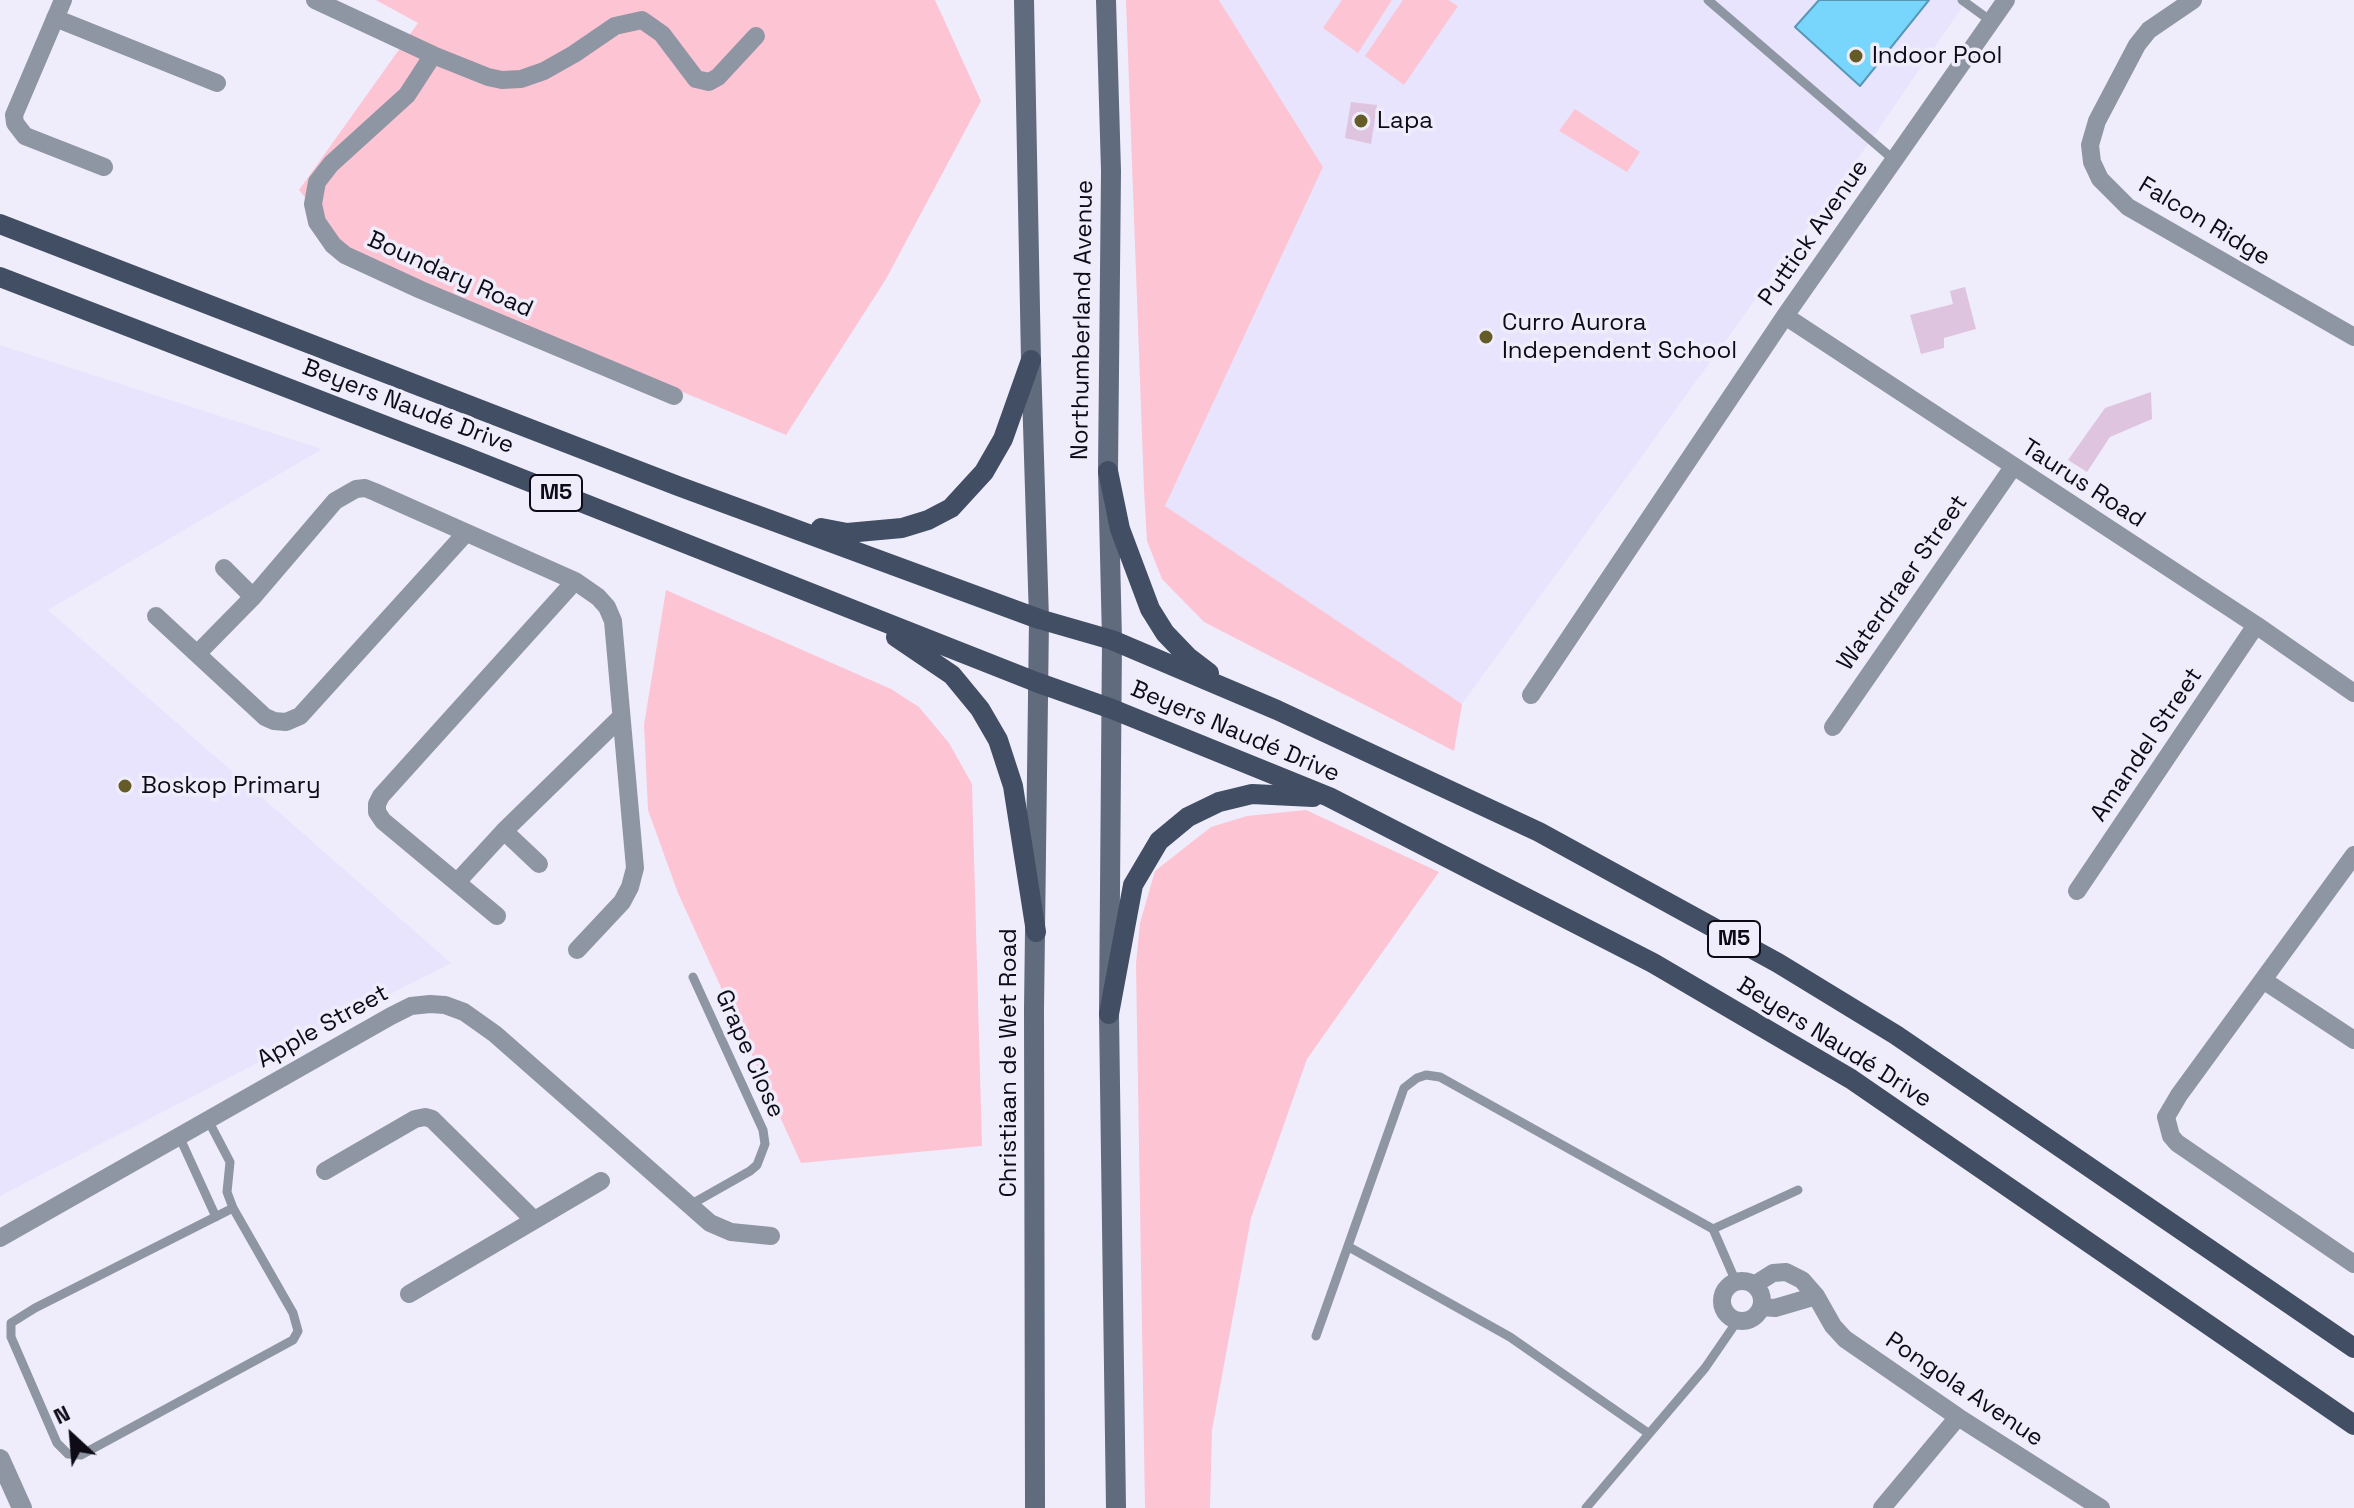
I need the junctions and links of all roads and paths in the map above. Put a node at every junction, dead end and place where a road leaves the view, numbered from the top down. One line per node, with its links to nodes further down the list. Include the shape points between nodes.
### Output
1 (63, 0): 9 (street)
2 (315, 0): 12 (street)
3 (1024, 0): 20 (main road, Northumberland Avenue)
4 (1106, 0): 23 (main road, Northumberland Avenue, via 1111,171)
5 (1708, 0): 14 (lane)
6 (1962, 0): 10 (lane)
7 (2006, 0): 10 (street, Puttick Avenue)
8 (2193, 0): 19 (street, Falcon Ridge, via 2149,30 2137,45 2097,121 2090,145 2096,170 2128,207)
9 (55, 18): 13 (street); 15 (street, via 15,123 25,136)
10 (1991, 21): 14 (street, Puttick Avenue)
11 (756, 36): 12 (street, via 709,82 696,79 662,34 642,20 615,26 544,71 521,79 488,77)
12 (433, 55): 21 (street, Boundary Road, via 407,95 317,182 313,204 323,233 345,255 366,266)
13 (217, 83)
14 (1894, 160): 18 (street, Puttick Avenue)
15 (104, 167)
16 (0, 224): 24 (main road, Beyers Naudé Drive / M5)
17 (0, 277): 29 (main road, Beyers Naudé Drive / M5)
18 (1785, 316): 22 (street, Taurus Road); 38 (street, Puttick Avenue)
19 (2354, 337)
20 (1031, 360): 24 (main road, via 1003,439 984,472 951,508 902,528 847,533); 31 (main road, Northumberland Avenue)
21 (674, 396)
22 (2013, 467): 32 (street, Taurus Road); 41 (street, Waterdraer Street)
23 (1108, 471): 33 (main road, Northumberland Avenue); 36 (main road, via 1120,529 1150,609 1188,657)
24 (777, 522): 31 (main road, Beyers Naudé Drive / M5)
25 (465, 534): 27 (street); 28 (street, via 375,492 356,489 335,501); 34 (street, via 300,716 286,722 265,717)
26 (224, 568): 28 (street)
27 (575, 581): 40 (street, via 598,597 613,621); 46 (street, via 377,804 383,821)
28 (253, 597): 34 (street)
29 (856, 611): 35 (main road, Beyers Naudé Drive / M5); 49 (main road, via 952,675 992,730 1013,786)
30 (156, 616): 34 (street)
31 (1039, 619): 33 (main road, Beyers Naudé Drive / M5); 35 (main road, Christiaan de Wet Road)
32 (2256, 625): 37 (street, Taurus Road); 47 (street, Amandel Street)
33 (1112, 640): 36 (main road, Beyers Naudé Drive / M5); 39 (main road)
34 (197, 654)
35 (1036, 682): 39 (main road, Beyers Naudé Drive / M5); 49 (main road, Christiaan de Wet Road)
36 (1232, 691): 75 (main road, Beyers Naudé Drive / M5, via 1539,832 1778,963 1896,1035)
37 (2354, 693)
38 (1531, 695)
39 (1112, 709): 42 (main road, Beyers Naudé Drive / M5); 53 (main road)
40 (621, 717): 43 (street); 50 (street, via 635,868 622,902)
41 (1833, 727)
42 (1329, 797): 53 (main road, via 1252,794 1219,802 1188,817 1159,841 1133,885); 77 (main road, Beyers Naudé Drive / M5, via 1653,963 1851,1079)
43 (504, 831): 45 (street); 46 (street)
44 (2354, 855): 52 (street)
45 (539, 864)
46 (458, 881): 48 (street)
47 (2077, 891)
48 (497, 916)
49 (1036, 932): 81 (main road, Christiaan de Wet Road)
50 (577, 950)
51 (693, 977): 60 (lane, Grape Close, via 765,1144 750,1171)
52 (2263, 980): 54 (street); 68 (street, via 2179,1095 2166,1117 2167,1127 2177,1143)
53 (1109, 1014): 82 (main road)
54 (2354, 1040)
55 (208, 1120): 56 (street, Apple Street); 60 (street, Apple Street, via 411,1006 445,1005 495,1034); 61 (lane, via 230,1162 227,1192)
56 (179, 1136): 62 (lane); 66 (street, Apple Street)
57 (325, 1171): 63 (street, via 425,1117)
58 (601, 1181): 63 (street)
59 (1798, 1190): 64 (lane)
60 (690, 1205): 65 (street, Apple Street, via 718,1228)
61 (233, 1208): 62 (lane); 62 (lane, via 293,1313 298,1331 293,1340 81,1455 68,1454 57,1443 16,1350 11,1323)
62 (216, 1217)
63 (534, 1220): 70 (street)
64 (1713, 1229): 67 (lane, via 1440,1077 1426,1075 1404,1088); 69 (lane)
65 (771, 1236)
66 (0, 1238)
67 (1349, 1247): 74 (lane); 78 (lane, via 1510,1337)
68 (2354, 1264)
69 (1745, 1284): 71 (street, Pongola Avenue, via 1786,1272); 72 (street, via 1761,1295); 73 (street, via 1726,1289 1723,1300 1726,1312)
70 (409, 1294)
71 (1816, 1296): 72 (street); 76 (street, Pongola Avenue, via 1845,1339)
72 (1761, 1307): 73 (street, via 1753,1317)
73 (1738, 1320): 78 (lane, via 1705,1368)
74 (1316, 1336)
75 (2354, 1348)
76 (1958, 1417): 84 (street); 85 (street, Pongola Avenue)
77 (2354, 1425)
78 (1648, 1433): 83 (lane)
79 (0, 1459): 80 (street)
80 (22, 1508)
81 (1035, 1508)
82 (1116, 1508)
83 (1586, 1508)
84 (1882, 1508)
85 (2101, 1508)

